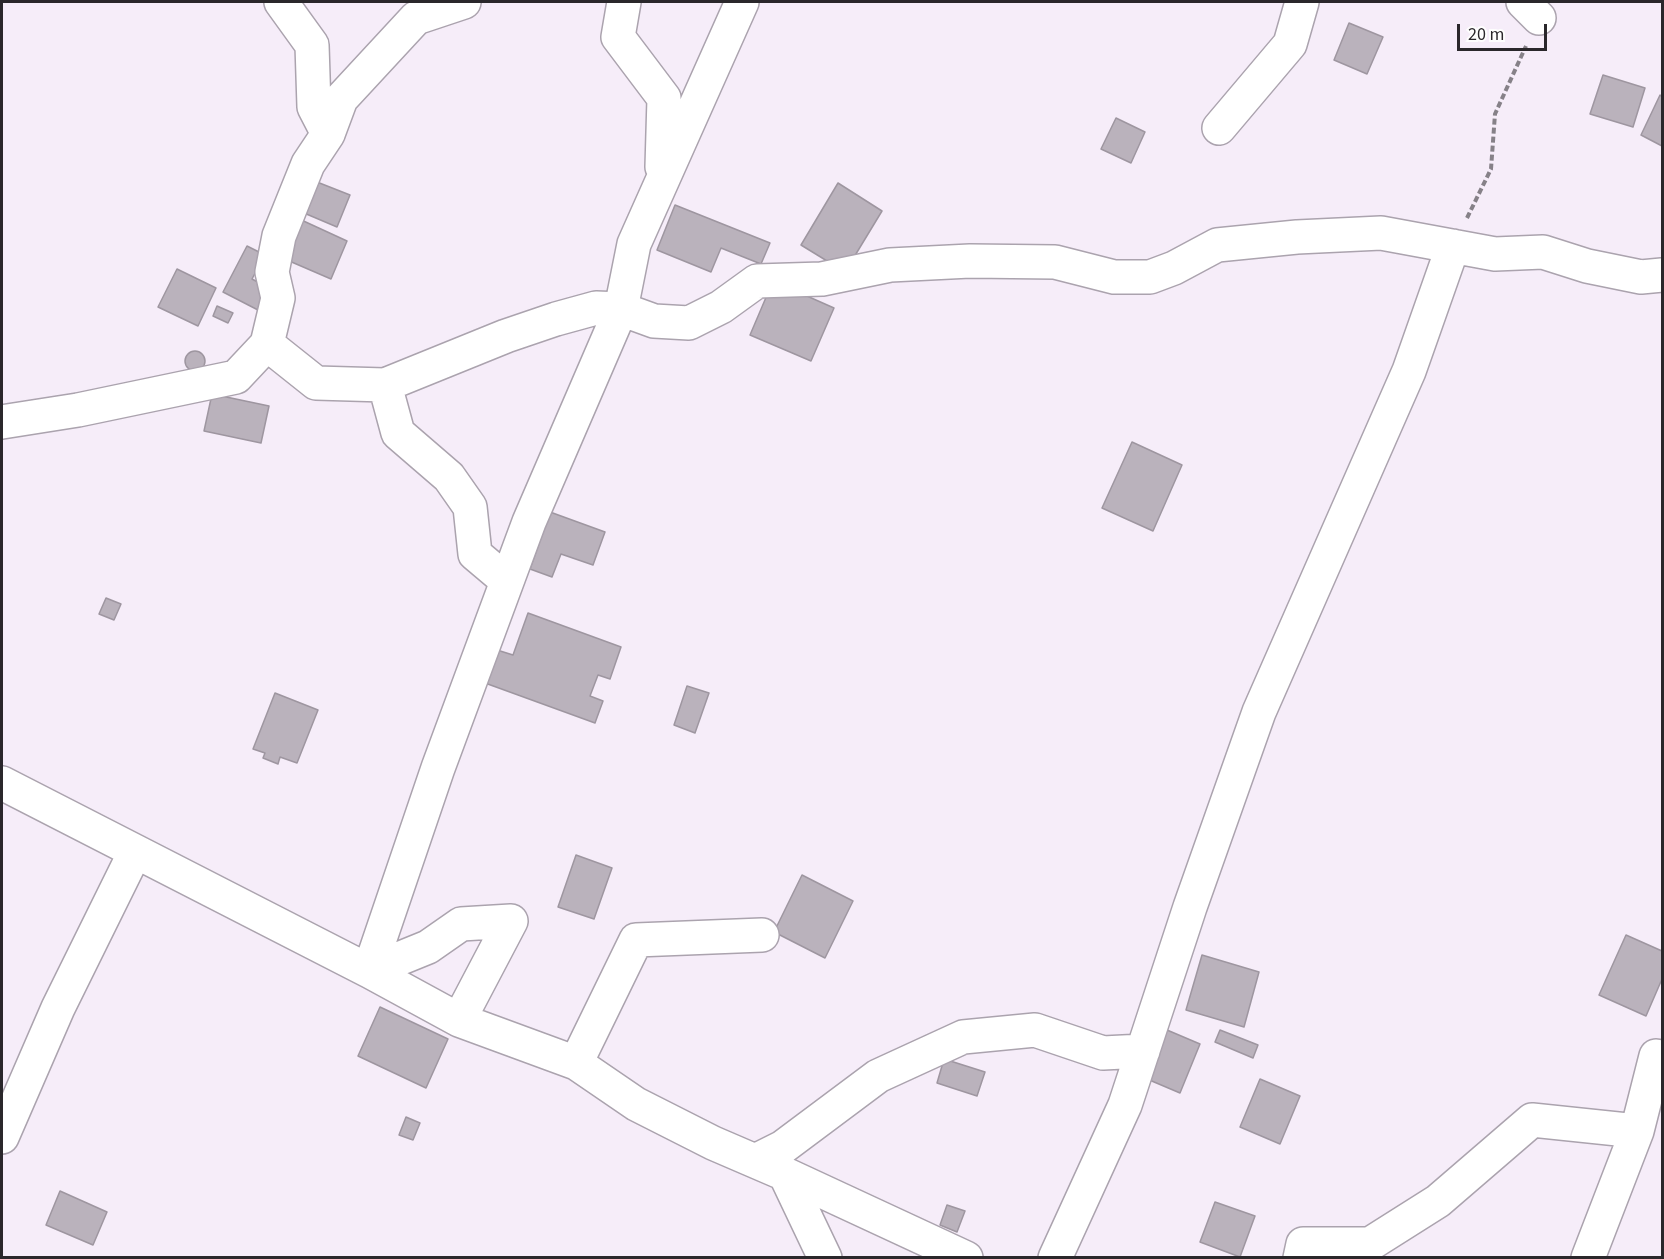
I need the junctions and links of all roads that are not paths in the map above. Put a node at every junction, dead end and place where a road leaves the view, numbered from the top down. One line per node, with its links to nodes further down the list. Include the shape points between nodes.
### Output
1 (280, 2): 7 (street, via 312,45 314,107)
2 (464, 2): 7 (street, via 416,18 341,99)
3 (624, 2): 8 (street, via 618,37 664,98)
4 (742, 2): 8 (street)
5 (1302, 2): 6 (street, via 1290,44)
6 (1219, 128)
7 (328, 134): 12 (street, via 309,164 279,236 272,272 278,298)
8 (662, 181): 11 (street, via 634,244)
9 (1453, 246): 10 (street, via 1495,254 1543,252 1641,277); 11 (street, via 1381,233 1217,245 1150,277 1114,277 1055,262 890,265 822,279 757,281 722,307 689,323 654,321); 21 (street, via 1409,371 1259,712)
10 (1662, 275)
11 (621, 309): 13 (street, via 596,308 556,319); 15 (street)
12 (267, 344): 13 (street, via 316,383); 14 (street, via 236,377 78,411)
13 (385, 386): 15 (street, via 398,433 449,477 470,507 475,554)
14 (2, 422)
15 (507, 581): 19 (street)
16 (2, 783): 17 (street)
17 (135, 852): 19 (street); 25 (street, via 58,1008)
18 (762, 935): 23 (street, via 636,940)
19 (369, 971): 20 (street); 20 (street, via 428,947 462,924 511,921)
20 (459, 1020): 23 (street)
21 (1143, 1052): 26 (street, via 1103,1053 1035,1030 963,1037 878,1076 783,1147); 30 (street, via 1125,1105)
22 (1656, 1056): 24 (street)
23 (576, 1063): 26 (street, via 636,1104)
24 (1637, 1131): 31 (street, via 1532,1120 1438,1201 1370,1245 1303,1244); 32 (street)
25 (2, 1137)
26 (755, 1161): 27 (street)
27 (785, 1174): 28 (street); 29 (street)
28 (825, 1257)
29 (966, 1257)
30 (1055, 1257)
31 (1300, 1257)
32 (1588, 1257)

